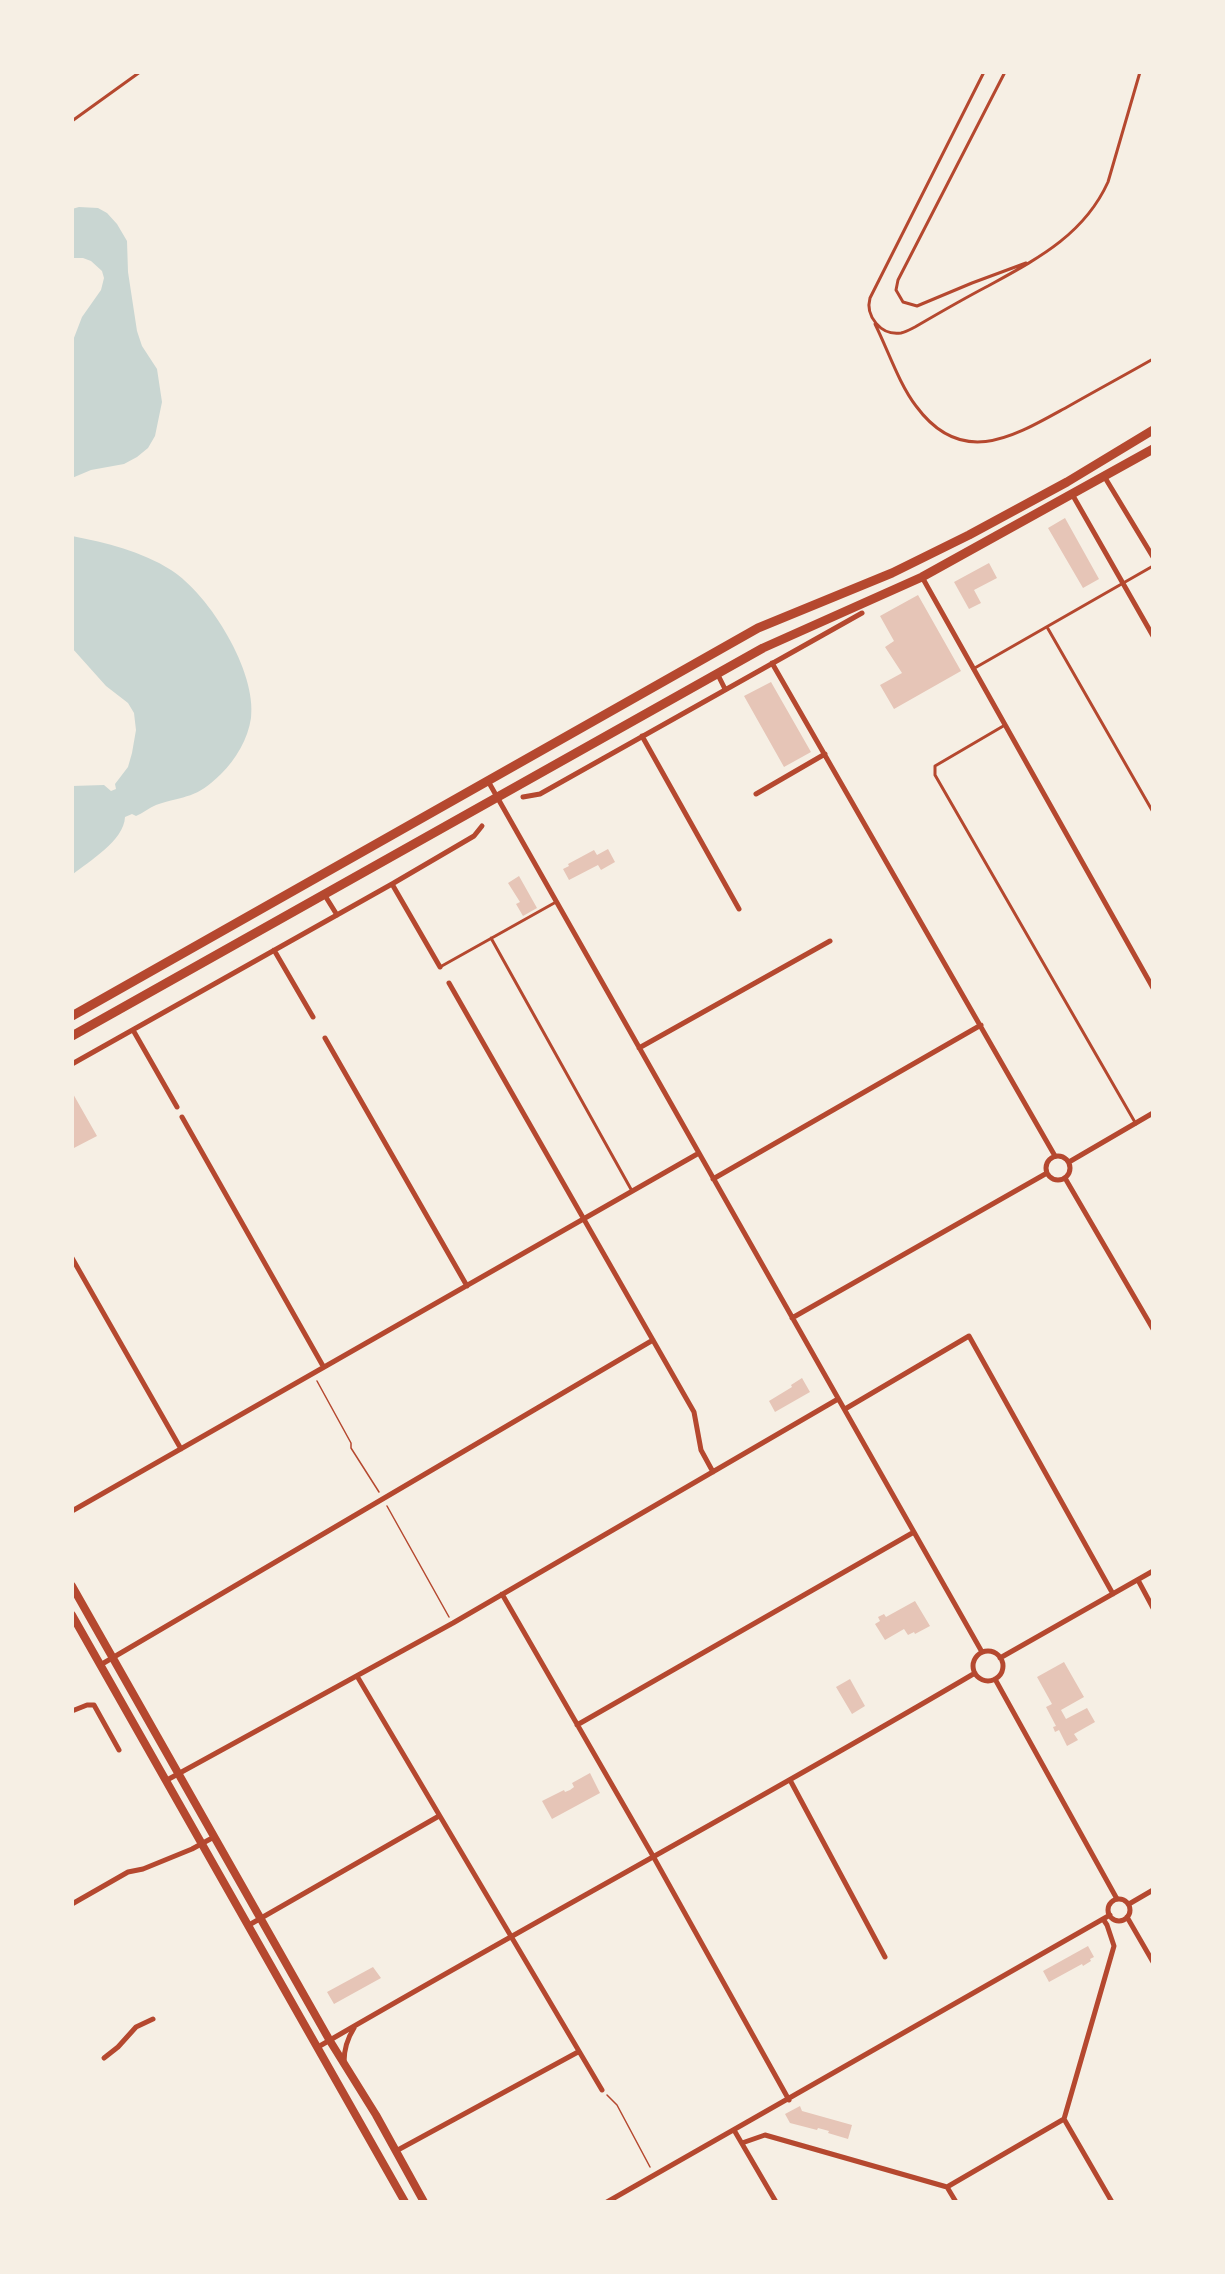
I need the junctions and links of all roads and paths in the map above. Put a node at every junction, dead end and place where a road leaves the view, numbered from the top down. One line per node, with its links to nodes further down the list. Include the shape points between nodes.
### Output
1 (140, 72): 5 (lane)
2 (984, 72): 7 (lane, via 872,293 868,304)
3 (1005, 72): 6 (lane, via 912,251 896,290 903,302 917,306)
4 (1140, 72): 6 (lane, via 1101,198 1076,230)
5 (72, 121)
6 (1034, 261): 7 (lane, via 907,331 891,332)
7 (873, 320): 8 (lane, via 915,406 938,428 972,441 1013,436)
8 (1153, 359)
9 (1153, 430): 11 (highway)
10 (1153, 449): 12 (highway)
11 (1092, 466): 12 (highway); 15 (highway)
12 (1104, 476): 13 (highway); 14 (street)
13 (1072, 494): 17 (highway); 18 (street)
14 (1153, 557)
15 (912, 563): 17 (highway); 22 (highway, via 758,628)
16 (1153, 566): 18 (lane)
17 (922, 577): 24 (street); 25 (highway, via 766,646)
18 (1123, 583): 20 (lane); 21 (street)
19 (862, 613): 23 (street)
20 (1047, 627): 24 (lane); 34 (lane)
21 (1153, 636)
22 (708, 657): 25 (highway); 30 (highway)
23 (772, 663): 26 (street); 29 (street)
24 (973, 669): 27 (street)
25 (717, 673): 26 (street); 32 (highway)
26 (725, 689): 28 (street)
27 (1005, 725): 47 (street); 59 (lane, via 935,766 935,775)
28 (642, 736): 33 (street, via 540,794); 40 (street)
29 (825, 754): 31 (street); 50 (street)
30 (488, 781): 32 (street); 36 (highway)
31 (756, 794)
32 (497, 796): 38 (highway); 39 (street)
33 (523, 797)
34 (1153, 812)
35 (482, 826): 37 (street, via 474,836)
36 (315, 877): 38 (highway); 48 (highway)
37 (392, 884): 41 (street); 45 (street)
38 (324, 894): 41 (street); 52 (highway)
39 (556, 902): 42 (lane); 54 (street)
40 (738, 909)
41 (337, 915): 44 (street)
42 (491, 938): 45 (lane); 66 (lane)
43 (830, 941): 54 (street)
44 (274, 950): 49 (street); 51 (street)
45 (440, 967)
46 (449, 983): 67 (street)
47 (1153, 988)
48 (72, 1016)
49 (313, 1017)
50 (981, 1025): 61 (street); 65 (street)
51 (133, 1030): 55 (street); 56 (street)
52 (72, 1036)
53 (325, 1038): 69 (street)
54 (639, 1048): 60 (street)
55 (72, 1064)
56 (177, 1107)
57 (1153, 1113): 59 (street)
58 (182, 1117): 73 (street)
59 (1136, 1124): 62 (street)
60 (699, 1153): 65 (street); 66 (street)
61 (1055, 1156): 62 (street, via 1063,1156); 63 (street, via 1046,1165)
62 (1069, 1162): 64 (street)
63 (1047, 1173): 64 (street, via 1056,1180); 70 (street)
64 (1065, 1178): 71 (street)
65 (713, 1179): 70 (street)
66 (632, 1191): 67 (street)
67 (584, 1219): 69 (street); 72 (street)
68 (72, 1258): 77 (street)
69 (467, 1286): 73 (street)
70 (792, 1318): 75 (street)
71 (1153, 1329)
72 (653, 1340): 78 (street, via 694,1412 701,1450); 79 (street)
73 (323, 1366): 74 (street)
74 (312, 1372): 77 (street); 79 (path, via 351,1448)
75 (838, 1399): 76 (street); 78 (street)
76 (844, 1409): 81 (street); 86 (street, via 969,1336)
77 (181, 1449): 80 (street)
78 (713, 1472): 85 (street)
79 (383, 1499): 89 (path); 91 (street)
80 (72, 1510)
81 (914, 1532): 90 (street); 98 (street)
82 (1153, 1571): 83 (street)
83 (1138, 1580): 86 (street); 87 (street)
84 (72, 1586): 91 (main road)
85 (502, 1594): 89 (street); 98 (street)
86 (1113, 1594): 92 (street)
87 (1153, 1608)
88 (72, 1615): 93 (main road)
89 (453, 1623): 95 (street)
90 (982, 1652): 92 (street); 94 (street, via 974,1661)
91 (113, 1658): 93 (street); 100 (main road)
92 (1000, 1658): 96 (street, via 1002,1667)
93 (102, 1664): 101 (main road)
94 (975, 1673): 96 (street, via 986,1680); 102 (street)
95 (357, 1676): 100 (street); 103 (street)
96 (995, 1679): 108 (street)
97 (72, 1711): 99 (street, via 94,1705)
98 (577, 1725): 106 (street)
99 (119, 1750)
100 (179, 1774): 101 (street); 104 (main road)
101 (167, 1780): 105 (main road)
102 (790, 1780): 106 (street); 117 (street)
103 (439, 1816): 113 (street); 116 (street)
104 (214, 1836): 105 (street); 113 (main road)
105 (203, 1844): 109 (street, via 128,1872); 115 (main road)
106 (654, 1856): 116 (street); 127 (street)
107 (1153, 1890): 110 (street)
108 (1117, 1899): 110 (street); 111 (street, via 1110,1905)
109 (72, 1904)
110 (1129, 1904): 112 (street)
111 (1110, 1915): 112 (street, via 1117,1920); 114 (street)
112 (1127, 1917): 118 (street)
113 (261, 1919): 115 (street); 121 (main road)
114 (1103, 1919): 127 (street); 128 (street, via 1114,1946)
115 (249, 1925): 122 (main road)
116 (510, 1936): 120 (street); 123 (street)
117 (885, 1957)
118 (1153, 1962)
119 (153, 2019): 124 (street, via 136,2027)
120 (357, 2025): 121 (street); 125 (street, via 347,2040)
121 (330, 2041): 122 (street); 125 (main road)
122 (318, 2048): 134 (main road)
123 (578, 2052): 126 (street); 131 (street)
124 (104, 2058)
125 (344, 2064): 131 (main road)
126 (602, 2090): 132 (path, via 617,2105 650,2164)
127 (789, 2100): 129 (street)
128 (1064, 2119): 133 (street); 139 (street)
129 (734, 2130): 130 (street); 132 (street)
130 (742, 2143): 133 (street, via 765,2135); 137 (street)
131 (396, 2151): 135 (main road)
132 (652, 2176): 136 (street)
133 (947, 2187): 138 (street)
134 (405, 2202)
135 (424, 2202)
136 (608, 2202)
137 (776, 2202)
138 (956, 2202)
139 (1112, 2202)

